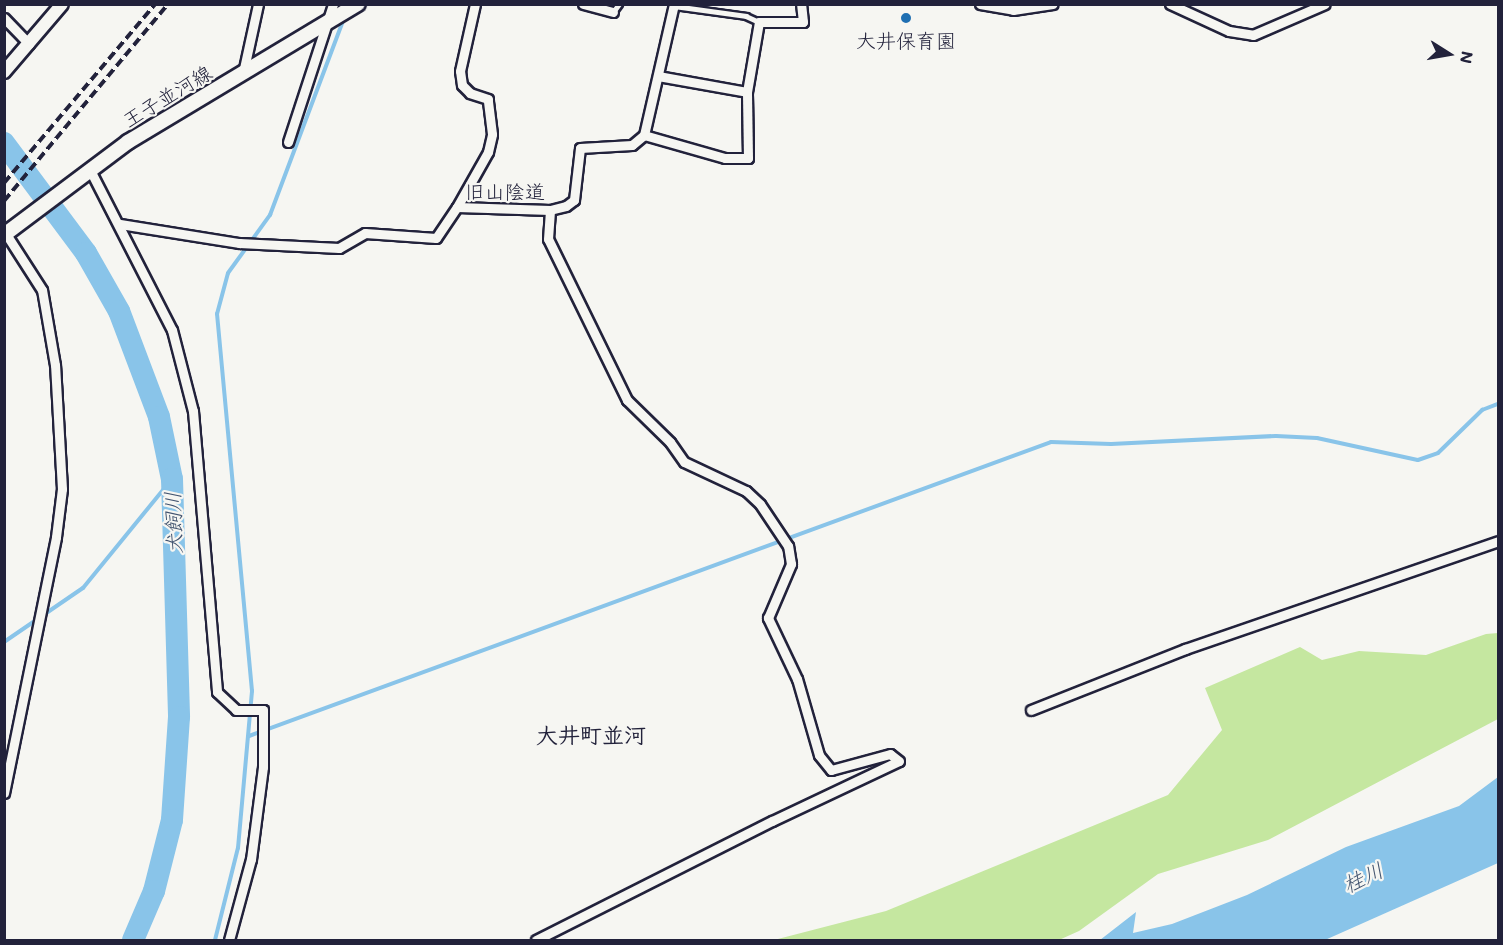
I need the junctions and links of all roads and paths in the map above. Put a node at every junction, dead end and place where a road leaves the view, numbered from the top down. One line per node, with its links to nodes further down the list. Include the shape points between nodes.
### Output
1 (62, 4): 17 (street)
2 (258, 4): 19 (street)
3 (333, 4): 15 (street)
4 (475, 4): 25 (street, via 461,53 461,78 470,93 489,99 492,134 488,152)
5 (583, 4): 13 (street)
6 (801, 4): 16 (street, via 803,22)
7 (980, 4): 8 (street, via 1013,9)
8 (1053, 4)
9 (1170, 4): 10 (street, via 1229,31 1254,35)
10 (1325, 4)
11 (672, 5): 16 (lane, via 746,16); 20 (street)
12 (356, 6): 15 (main road, 王子並河線)
13 (616, 8)
14 (4, 18): 17 (street)
15 (329, 22): 19 (main road, 王子並河線); 23 (street)
16 (759, 22): 21 (street)
17 (29, 44): 18 (street)
18 (4, 72)
19 (243, 73): 24 (main road, 王子並河線)
20 (658, 76): 21 (street); 22 (street)
21 (747, 93): 22 (street, via 748,158 725,158)
22 (644, 135): 26 (street, 旧山陰道, via 632,145 580,148 574,200)
23 (288, 142)
24 (86, 170): 27 (street); 28 (main road, 王子並河線)
25 (457, 207): 26 (street, 旧山陰道); 27 (street, 旧山陰道, via 436,238 365,233 339,248 239,243)
26 (550, 210): 33 (street, via 548,238 627,400 670,442 684,462 746,491 760,504 788,546 791,564 768,618 797,679 819,755 831,770 890,754 899,761 772,820)
27 (120, 224): 32 (street, via 172,330 192,411 217,692 236,710 263,710 263,766 251,859)
28 (8, 232): 31 (street, via 42,290 56,376 62,489 56,537)
29 (1498, 541): 30 (street, via 1185,649)
30 (1031, 710)
31 (4, 793)
32 (228, 940)
33 (536, 940)

